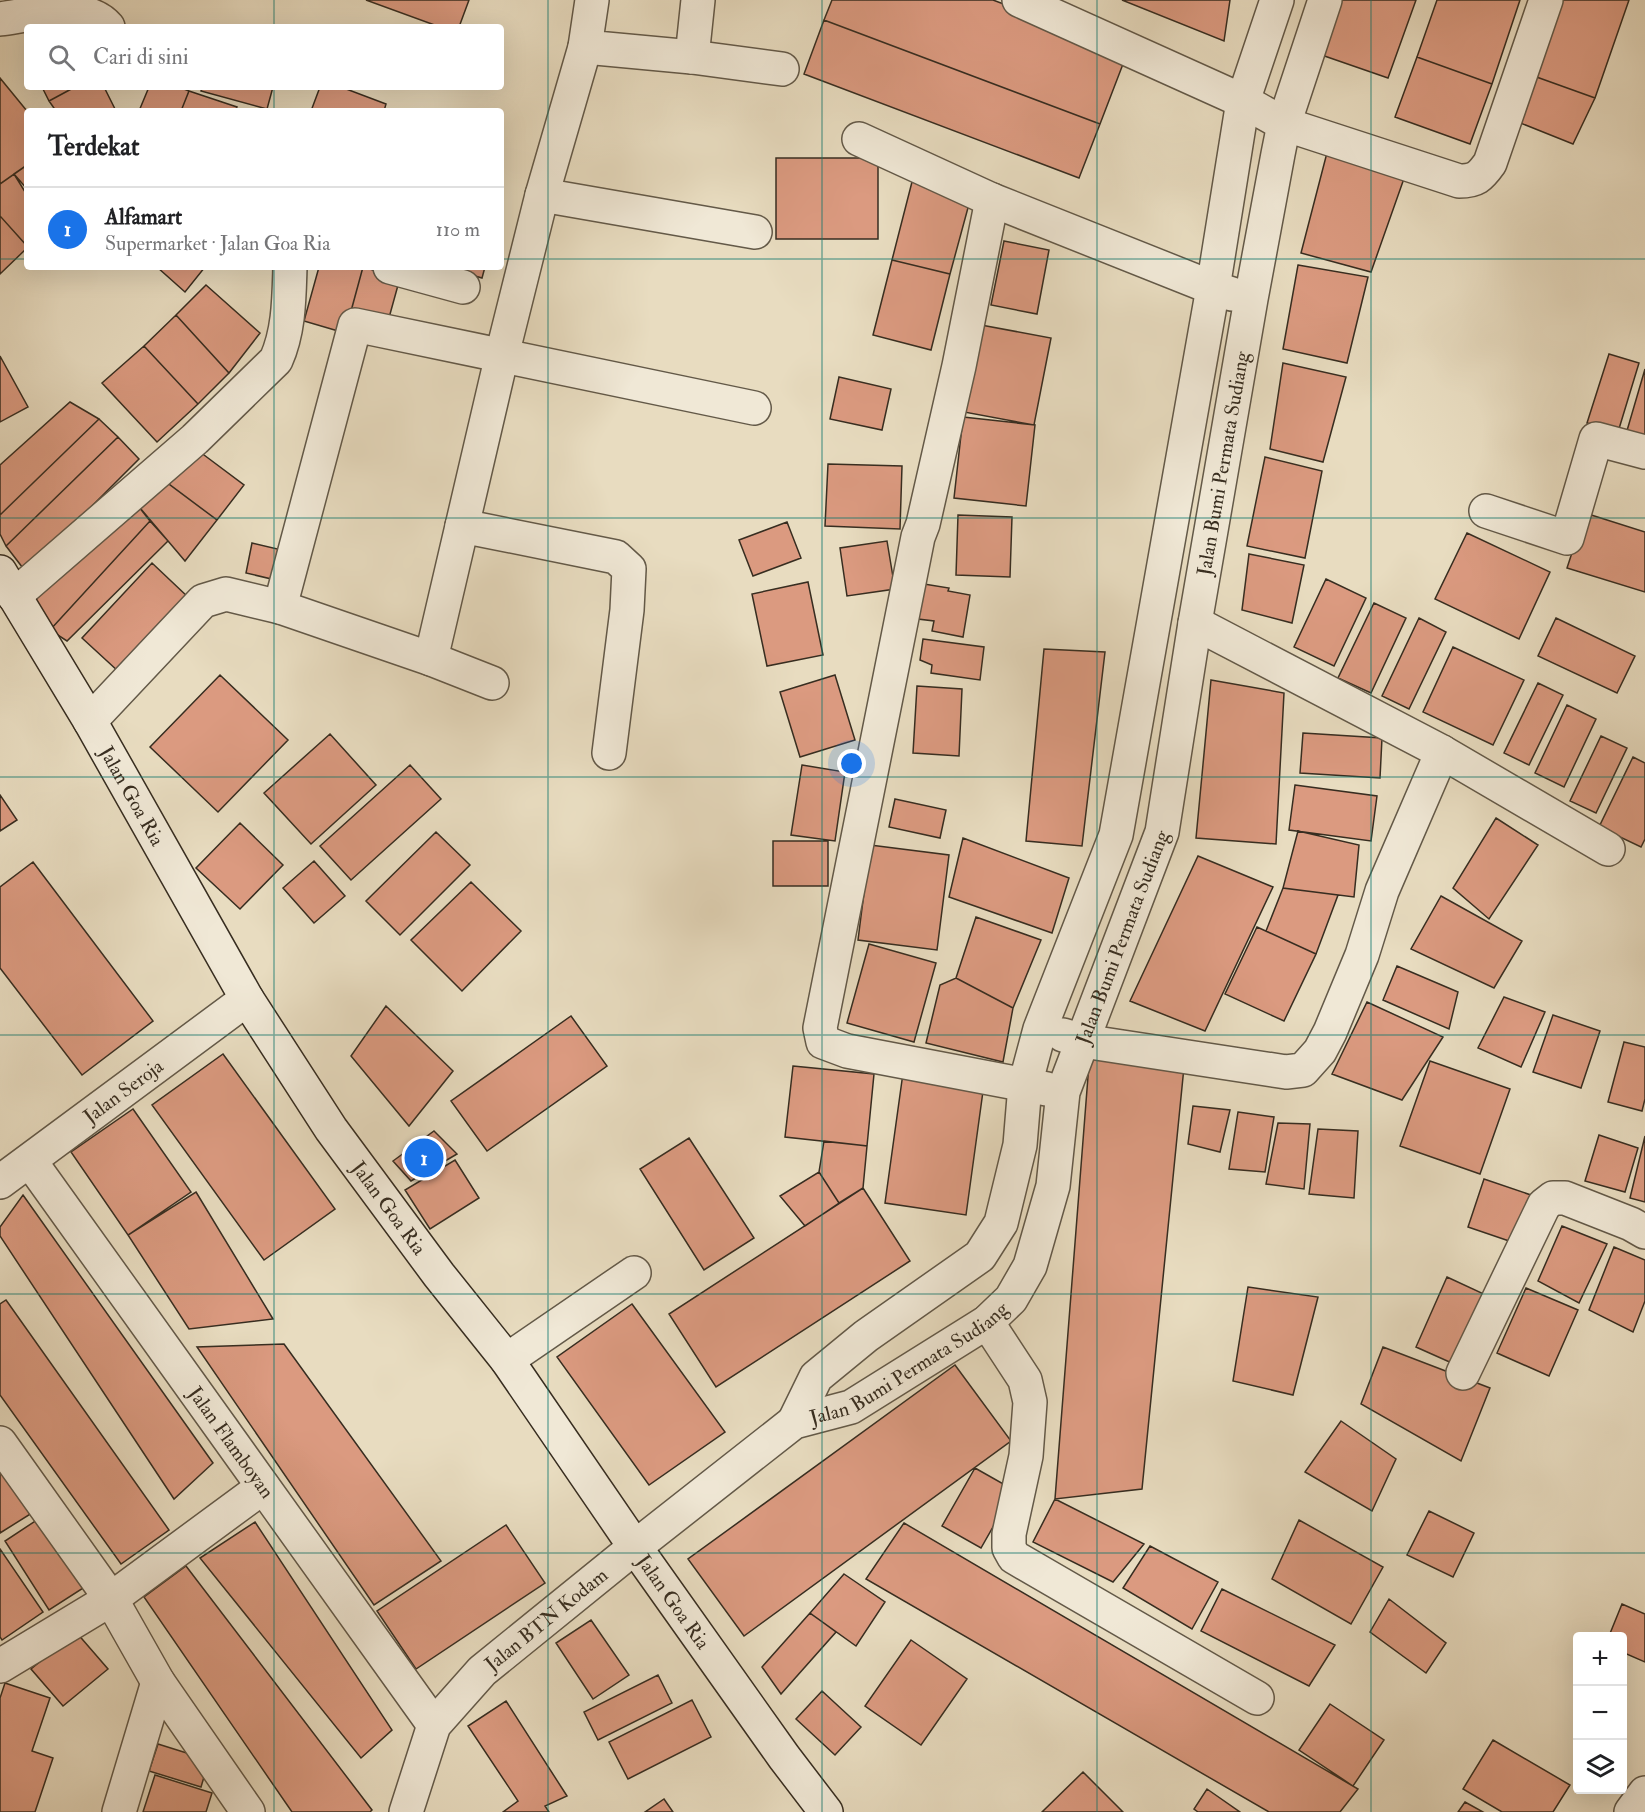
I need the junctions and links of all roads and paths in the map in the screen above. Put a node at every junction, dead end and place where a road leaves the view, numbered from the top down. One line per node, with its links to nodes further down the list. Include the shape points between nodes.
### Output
1 (592, 0): 9 (street)
2 (698, 0): 10 (street)
3 (1019, 0): 12 (street)
4 (1276, 0): 12 (street, Jalan Bumi Permata Sudiang)
5 (1325, 0): 13 (street, Jalan Bumi Permata Sudiang)
6 (1546, 0): 13 (street, via 1490,163 1472,181 1459,181)
7 (0, 19): 8 (street, via 81,11)
8 (105, 24)
9 (585, 47): 10 (street); 15 (street)
10 (692, 57): 11 (street)
11 (782, 69)
12 (1243, 101): 13 (street); 21 (street, Jalan Bumi Permata Sudiang)
13 (1284, 124): 22 (street, Jalan Bumi Permata Sudiang)
14 (859, 139): 16 (street)
15 (542, 195): 17 (street); 23 (street)
16 (992, 200): 21 (street); 42 (street, via 959,366 918,537 820,1028 823,1042 840,1049)
17 (755, 232)
18 (290, 270): 28 (street, via 286,328 276,360 195,439)
19 (401, 270): 20 (street)
20 (463, 287)
21 (1213, 288): 22 (street); 37 (street, Jalan Bumi Permata Sudiang, via 1116,835)
22 (1251, 299): 30 (street, Jalan Bumi Permata Sudiang)
23 (502, 355): 24 (street); 27 (street); 29 (street, via 355,325)
24 (754, 408)
25 (1645, 452): 26 (street, via 1596,439 1567,538)
26 (1486, 511)
27 (462, 526): 31 (street); 35 (street, via 616,557 629,569)
28 (7, 584): 33 (street, Jalan Goa Ria)
29 (280, 607): 31 (street); 33 (street, via 226,594 202,601)
30 (1195, 623): 34 (street); 38 (street, Jalan Bumi Permata Sudiang, via 1162,832)
31 (431, 659): 32 (street)
32 (492, 683)
33 (90, 721): 39 (street, Jalan Goa Ria)
34 (1442, 752): 36 (street); 41 (street, via 1382,891 1362,955 1330,1032 1303,1070 1286,1072)
35 (609, 753)
36 (1608, 849)
37 (1068, 958): 38 (street); 40 (street, Jalan Bumi Permata Sudiang)
38 (1109, 971): 41 (street, Jalan Bumi Permata Sudiang)
39 (247, 999): 44 (street, Jalan Seroja); 49 (street, Jalan Goa Ria, via 331,1129)
40 (1040, 1029): 41 (street); 42 (street, Jalan Bumi Permata Sudiang)
41 (1083, 1041): 43 (street, Jalan Bumi Permata Sudiang)
42 (1025, 1085): 43 (street); 51 (street, Jalan Bumi Permata Sudiang, via 1020,1145 1001,1223 980,1256 866,1336 816,1377)
43 (1063, 1092): 48 (street, Jalan Bumi Permata Sudiang, via 1053,1186 1030,1266 1011,1299)
44 (30, 1161): 45 (street, Jalan Seroja); 53 (street, Jalan Flamboyan)
45 (0, 1182)
46 (1645, 1232): 50 (street, via 1565,1198 1553,1198 1544,1205)
47 (634, 1274): 49 (street)
48 (987, 1323): 51 (street, Jalan Bumi Permata Sudiang, via 851,1407); 58 (street, via 1024,1380 1030,1402 1026,1456 1009,1534 1014,1557)
49 (507, 1360): 54 (street, Jalan Goa Ria)
50 (1463, 1373)
51 (794, 1422): 54 (street, Jalan BTN Kodam)
52 (0, 1443): 55 (street)
53 (263, 1486): 55 (street); 59 (street, Jalan Flamboyan)
54 (635, 1547): 59 (street, Jalan BTN Kodam, via 482,1671); 64 (street, Jalan Goa Ria)
55 (111, 1599): 56 (street); 57 (street)
56 (0, 1666)
57 (158, 1682): 61 (street); 62 (street)
58 (1257, 1698)
59 (434, 1725): 63 (street, Jalan BTN Kodam)
60 (1645, 1793): 65 (street)
61 (119, 1812)
62 (248, 1812)
63 (405, 1812)
64 (826, 1812)
65 (1631, 1812)

